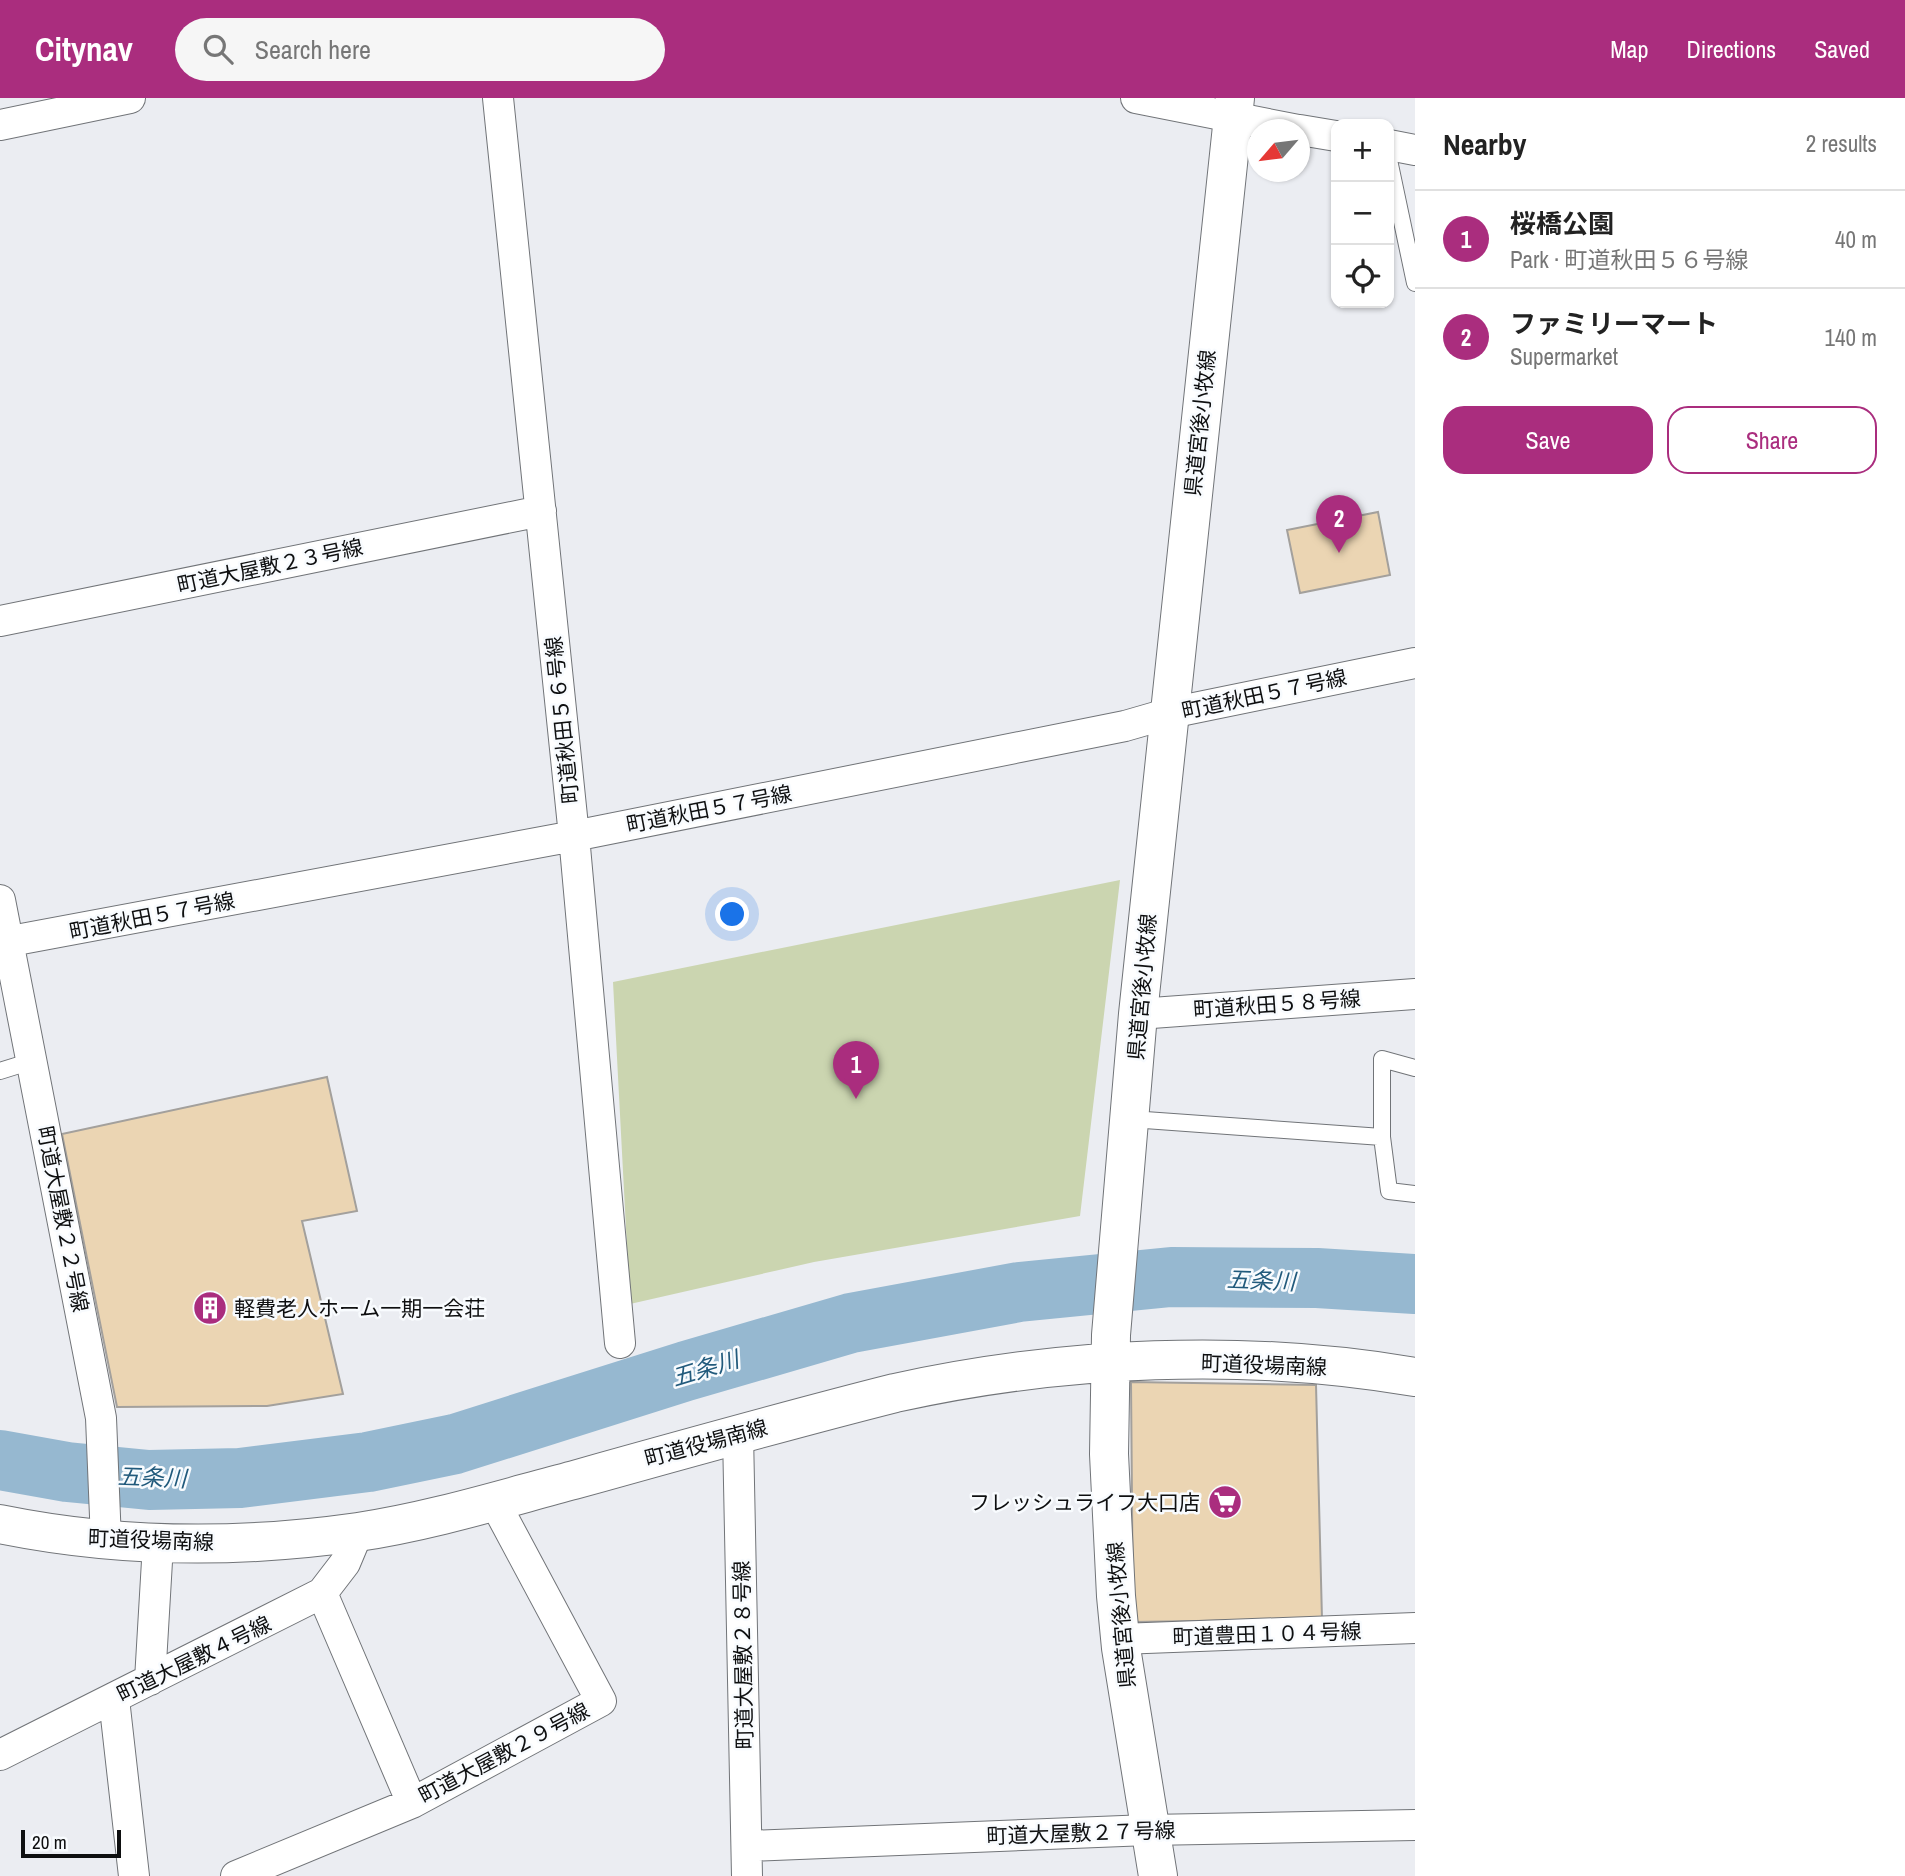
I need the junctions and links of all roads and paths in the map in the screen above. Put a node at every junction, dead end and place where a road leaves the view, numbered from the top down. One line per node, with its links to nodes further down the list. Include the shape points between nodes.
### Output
1 (130, 98): 6 (street)
2 (498, 98): 13 (street, 町道秋田５６号線)
3 (1136, 98): 4 (street)
4 (1233, 108): 5 (street); 16 (main road, 県道宮後小牧線)
5 (1266, 119)
6 (0, 125)
7 (1310, 132): 8 (street)
8 (1331, 135)
9 (1394, 146): 10 (street)
10 (1415, 150)
11 (1394, 182): 12 (lane)
12 (1415, 284)
13 (541, 511): 14 (street, 町道大屋敷２３号線); 17 (street, 町道秋田５６号線)
14 (0, 621)
15 (1415, 663): 16 (street, 町道秋田５７号線)
16 (1170, 713): 17 (street, 町道秋田５７号線, via 1125,726); 21 (main road, 県道宮後小牧線)
17 (574, 835): 19 (street, 町道秋田５７号線); 28 (street, 町道秋田５６号線)
18 (0, 900): 19 (street, 町道大屋敷２２号線)
19 (4, 943): 22 (street, 町道大屋敷２２号線)
20 (1415, 994): 21 (street, 町道秋田５８号線)
21 (1138, 1014): 25 (main road, 県道宮後小牧線)
22 (32, 1061): 24 (lane); 34 (street, 町道大屋敷２２号線, via 102,1418)
23 (1415, 1068): 26 (lane, via 1382,1059)
24 (0, 1071)
25 (1131, 1119): 26 (lane); 29 (main road, 県道宮後小牧線)
26 (1382, 1137): 27 (lane, via 1389,1191)
27 (1415, 1194)
28 (620, 1343)
29 (1111, 1349): 30 (main road, 町道役場南線); 31 (main road, 町道役場南線, via 895,1393); 39 (main road, 県道宮後小牧線, via 1109,1454)
30 (1415, 1377)
31 (738, 1434): 32 (main road, 町道役場南線); 46 (street, 町道大屋敷２８号線)
32 (494, 1502): 35 (main road, 町道役場南線); 43 (street, 町道大屋敷２９号線, via 601,1701)
33 (0, 1524): 34 (main road, 町道役場南線)
34 (106, 1532): 36 (main road, 町道役場南線)
35 (358, 1532): 36 (main road, 町道役場南線); 37 (street, 町道大屋敷４号線, via 345,1563)
36 (158, 1544): 40 (street)
37 (322, 1593): 40 (street, 町道大屋敷４号線); 43 (street)
38 (1415, 1628): 39 (street, 町道豊田１０４号線)
39 (1120, 1639): 45 (main road, 県道宮後小牧線)
40 (150, 1680): 41 (street, 町道大屋敷４号線)
41 (114, 1699): 42 (street, 町道大屋敷４号線); 47 (street)
42 (0, 1755)
43 (412, 1803): 48 (street, 町道大屋敷２９号線)
44 (1415, 1825): 45 (street, 町道大屋敷２７号線)
45 (1148, 1830): 46 (street, 町道大屋敷２７号線); 50 (main road, 県道宮後小牧線)
46 (747, 1846): 49 (street, 町道大屋敷２８号線)
47 (134, 1876)
48 (236, 1876)
49 (747, 1876)
50 (1158, 1876)

